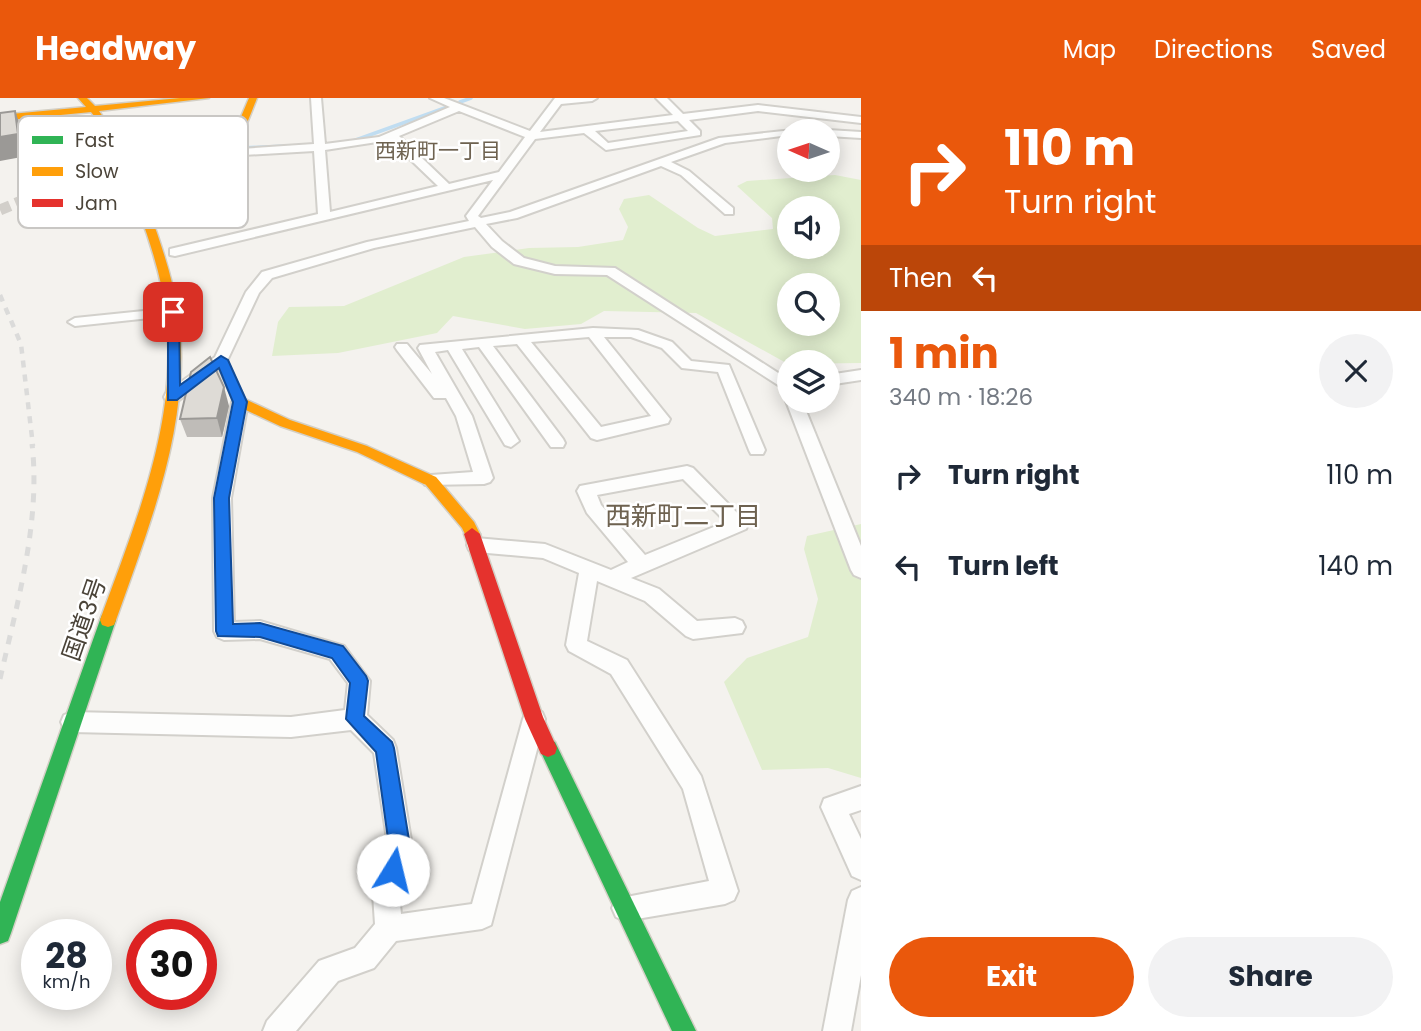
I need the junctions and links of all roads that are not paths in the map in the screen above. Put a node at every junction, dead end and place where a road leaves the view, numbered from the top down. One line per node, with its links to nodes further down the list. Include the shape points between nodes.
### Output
1 (205, 98): 8 (main road)
2 (253, 98): 17 (main road)
3 (316, 98): 31 (street)
4 (435, 98): 10 (street)
5 (592, 98): 9 (street)
6 (661, 98): 18 (street)
7 (774, 98): 13 (street)
8 (177, 99): 11 (main road)
9 (559, 99): 30 (street)
10 (446, 102): 12 (street); 31 (street, via 375,132)
11 (97, 107): 14 (main road); 15 (main road); 16 (main road); 19 (main road)
12 (459, 107): 29 (street); 30 (street)
13 (788, 111): 18 (street, via 758,108); 20 (street)
14 (0, 113)
15 (48, 116)
16 (112, 116)
17 (245, 116)
18 (678, 116): 23 (street); 23 (street, via 696,133 606,148)
19 (0, 118)
20 (861, 120)
21 (18, 122): 22 (main road)
22 (0, 125)
23 (586, 129): 30 (street)
24 (18, 130): 25 (main road)
25 (0, 131)
26 (777, 133): 33 (street, via 723,140)
27 (840, 134): 28 (street)
28 (861, 135)
29 (391, 136): 31 (street); 35 (street)
30 (532, 136): 34 (street)
31 (319, 145): 32 (street); 37 (street)
32 (248, 149)
33 (662, 162): 36 (street, via 685,173); 38 (street)
34 (504, 174): 35 (street); 38 (street, via 472,216)
35 (447, 188): 37 (street)
36 (729, 211)
37 (324, 217): 41 (street)
38 (481, 222): 49 (street, via 372,245 267,275 253,292); 52 (street, via 497,244 519,261 555,270 610,271)
39 (148, 228): 42 (main road, 国道3号)
40 (167, 228): 41 (main road, 国道3号)
41 (175, 251): 42 (main road, 国道3号, via 180,286)
42 (173, 312): 43 (street); 53 (main road, 国道3号)
43 (75, 322)
44 (593, 332): 45 (street); 45 (street, via 662,419 597,434); 59 (street, via 632,333 667,345 687,365 724,368)
45 (521, 339): 46 (street)
46 (483, 343): 47 (street); 58 (street)
47 (452, 345): 56 (street, via 425,348 464,415); 57 (street)
48 (402, 347): 56 (street)
49 (221, 360): 53 (street); 54 (main road)
50 (861, 375): 51 (street)
51 (840, 378)
52 (777, 379)
53 (172, 397): 69 (main road, 国道3号, via 131,557)
54 (240, 402): 60 (main road); 67 (street, via 222,498 224,631 260,630 337,652 359,681)
55 (799, 413): 64 (street)
56 (468, 431): 60 (street, via 484,478)
57 (510, 441)
58 (557, 443)
59 (757, 450)
60 (431, 481): 61 (main road, via 469,526)
61 (476, 545): 63 (street, via 545,551); 68 (main road)
62 (642, 565): 65 (street, via 593,508 586,491 687,472 739,524)
63 (589, 569): 65 (street); 73 (street, via 576,645 619,667 693,784 725,891)
64 (861, 570)
65 (611, 578): 66 (street, via 652,596 693,630)
66 (735, 627)
67 (355, 719): 69 (street, via 290,727); 74 (street, via 385,748 400,846 386,894)
68 (534, 719): 73 (main road); 74 (street, via 482,916)
69 (72, 722): 75 (main road, 国道3号)
70 (860, 801): 71 (street, via 833,807)
71 (861, 867)
72 (861, 900): 78 (street)
73 (625, 908): 77 (main road)
74 (389, 929): 76 (street, via 365,958 329,971)
75 (0, 933)
76 (277, 1031)
77 (684, 1031)
78 (837, 1031)

